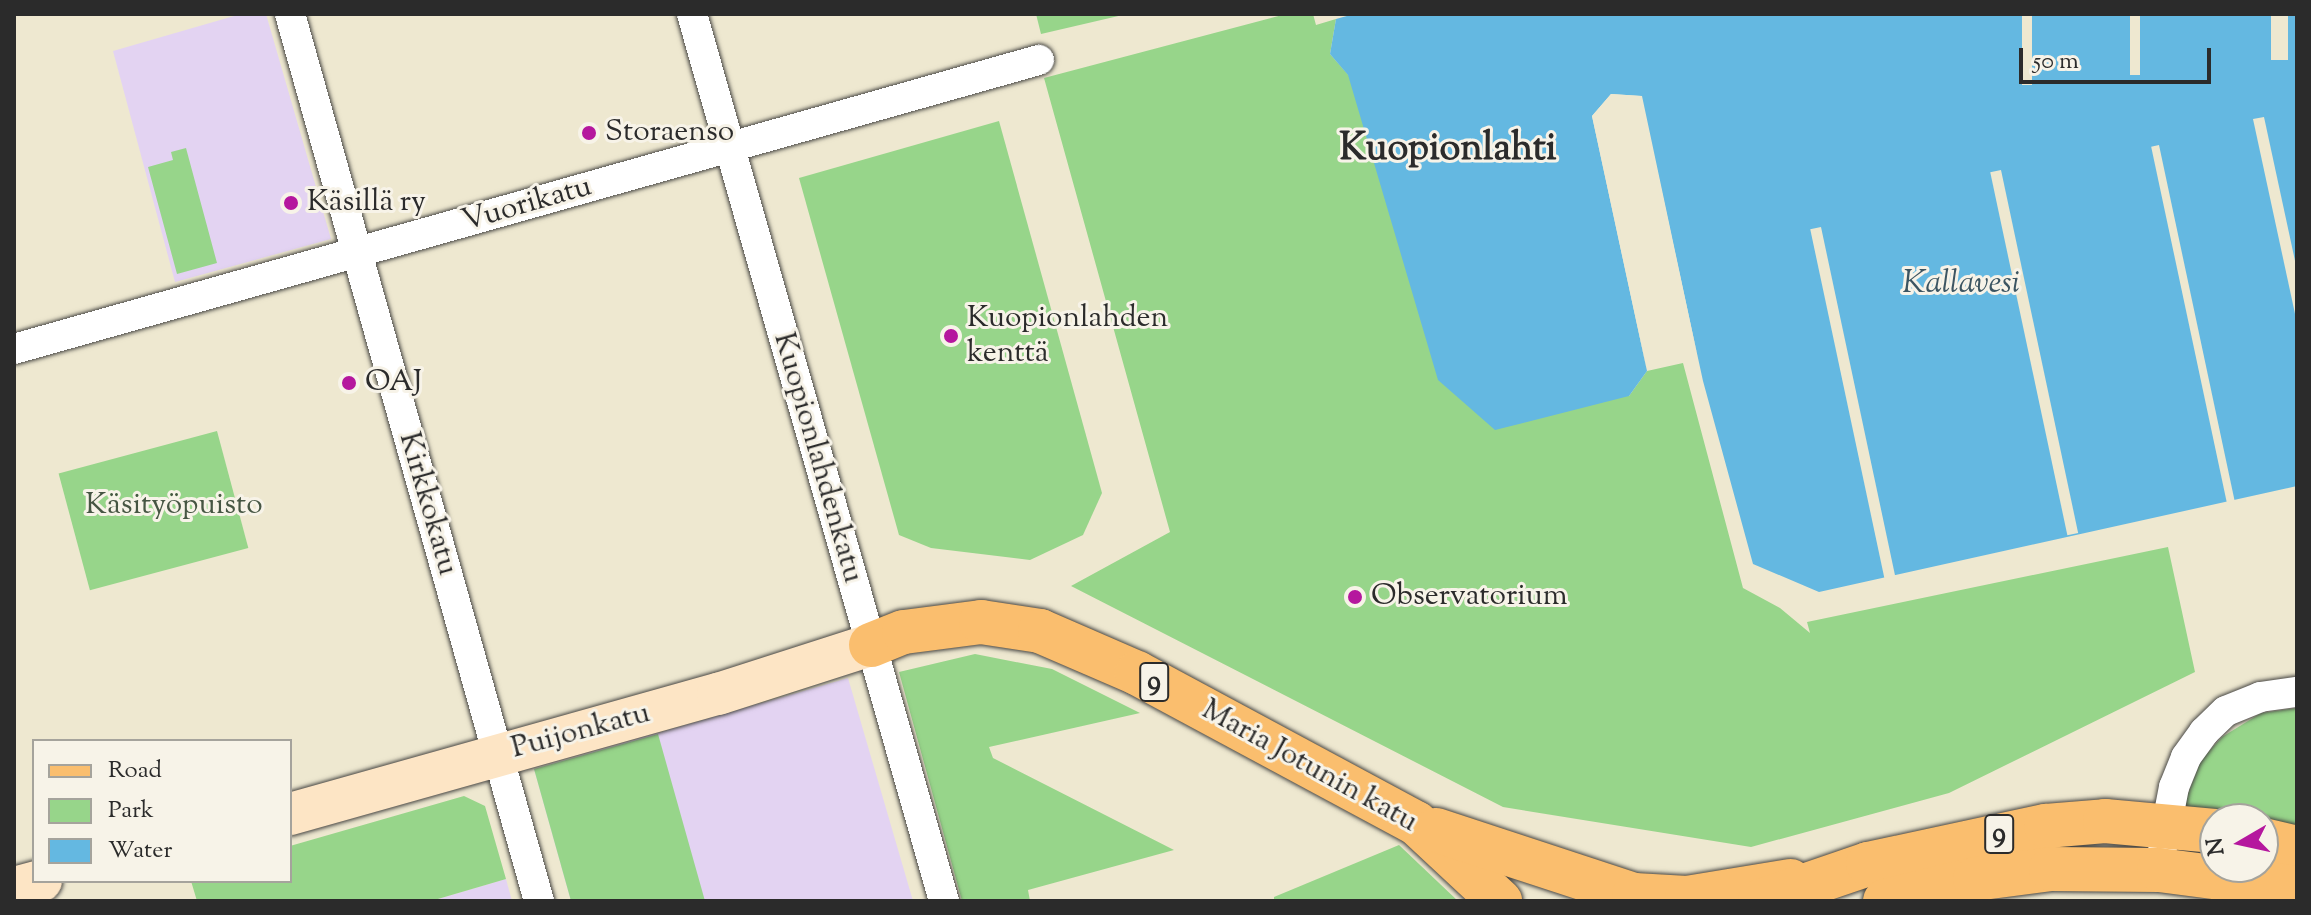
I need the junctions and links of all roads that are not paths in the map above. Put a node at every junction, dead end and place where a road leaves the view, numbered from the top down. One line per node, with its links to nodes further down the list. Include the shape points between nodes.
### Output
1 (290, 14): 5 (street, Kirkkokatu)
2 (692, 14): 4 (street, Kuopionlahdenkatu)
3 (1039, 60): 4 (street, Vuorikatu)
4 (730, 148): 5 (street, Vuorikatu); 7 (street, Kuopionlahdenkatu)
5 (357, 252): 6 (street, Vuorikatu); 9 (street, Kirkkokatu)
6 (14, 349)
7 (871, 645): 9 (main road, Puijonkatu / 9); 11 (main road, Maria Jotunin katu / 9, via 904,632 981,622 1040,631 1137,673); 19 (street, Kuopionlahdenkatu)
8 (2297, 692): 12 (street, via 2260,697 2226,711 2204,732 2186,757)
9 (497, 755): 10 (main road, Puijonkatu / 9); 18 (street, Kirkkokatu)
10 (292, 813)
11 (1416, 823): 14 (main road, 9); 20 (main road, Maria Jotunin katu / 9)
12 (2166, 823): 13 (main road, 9); 16 (street); 17 (main road, 9, via 2046,826 1970,839)
13 (2199, 828)
14 (1484, 849): 17 (main road, 9, via 1613,890 1658,898); 21 (main road, 9)
15 (2199, 869): 16 (main road, 9)
16 (2159, 870): 23 (main road, 9, via 2051,869 1975,879)
17 (1837, 874): 22 (main road, 9)
18 (539, 901)
19 (944, 901)
20 (1500, 901)
21 (1549, 901)
22 (1760, 901)
23 (1885, 901)

